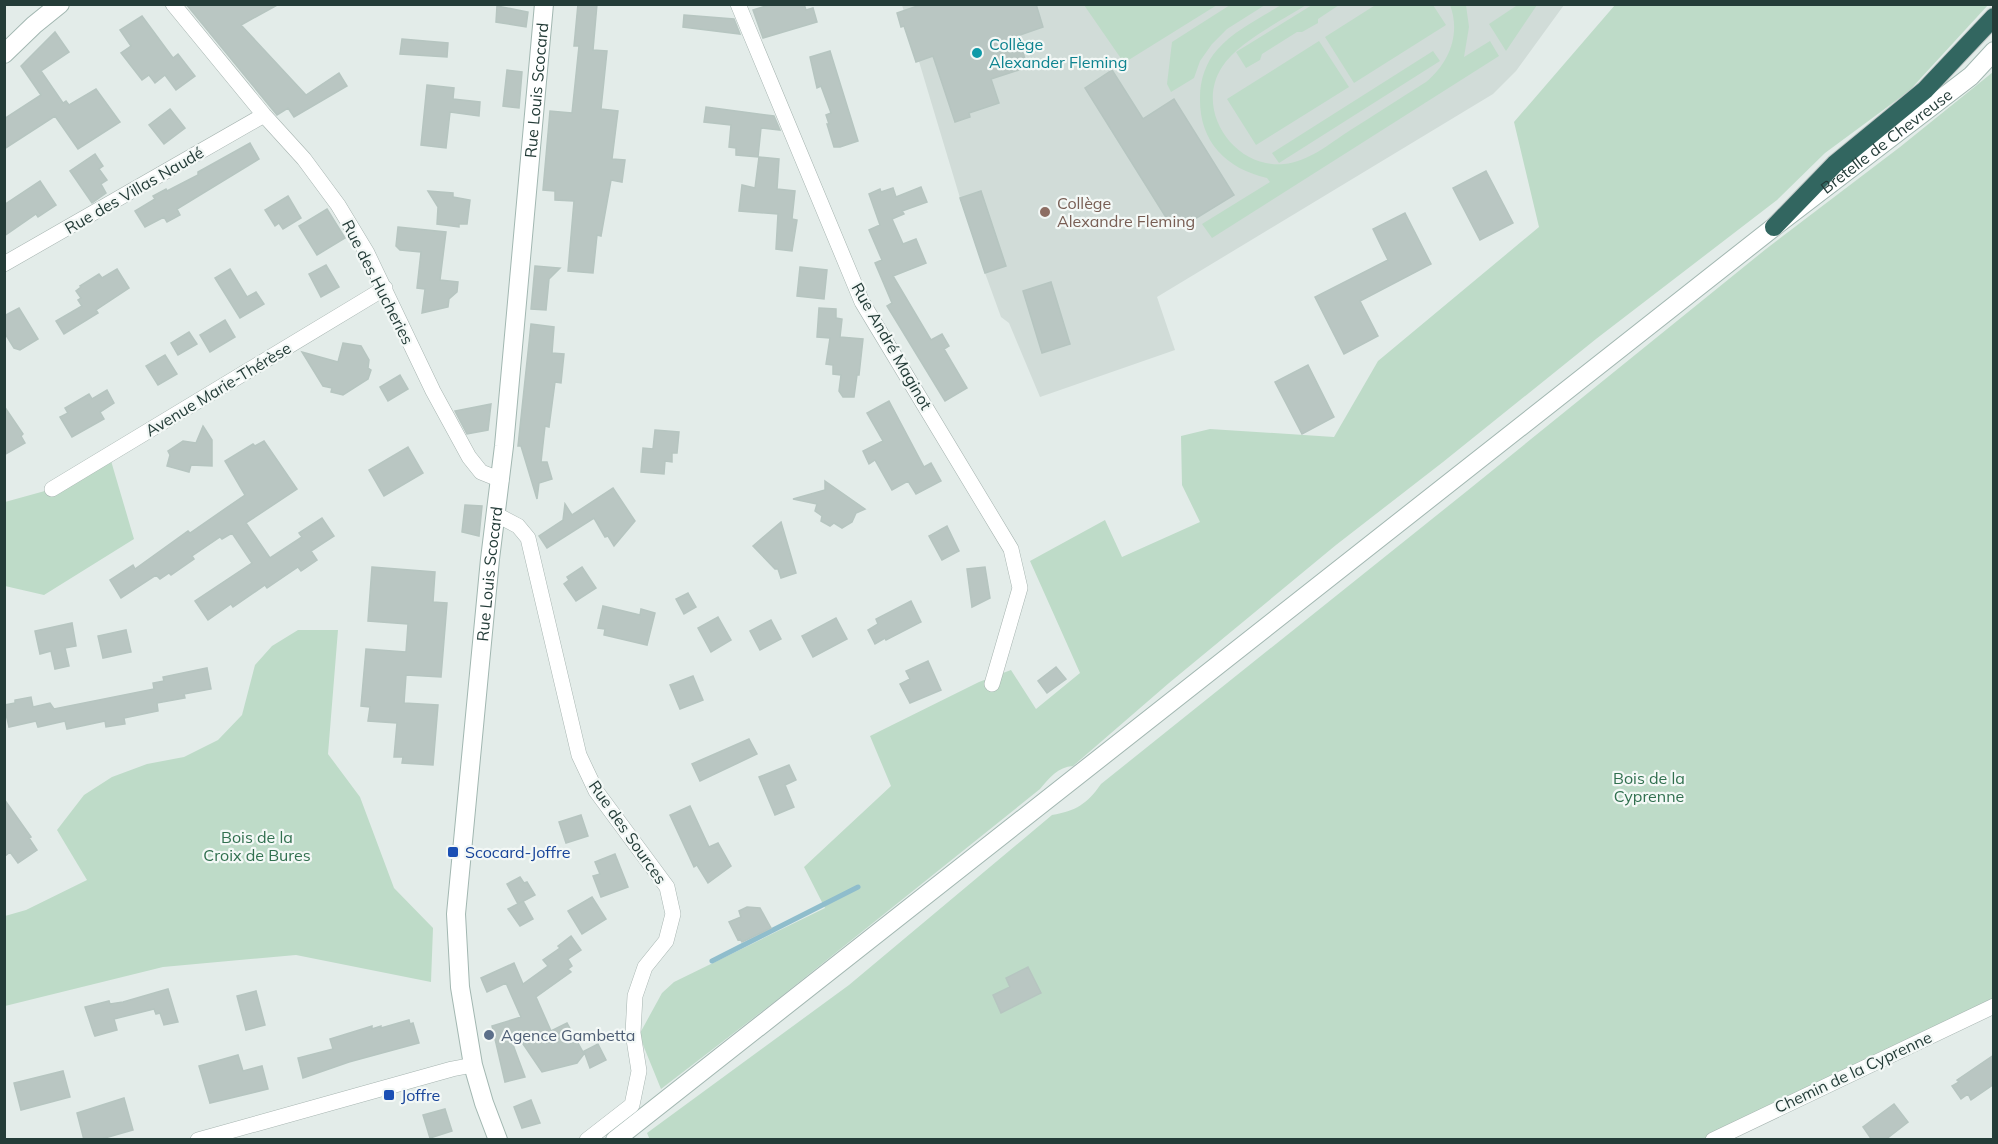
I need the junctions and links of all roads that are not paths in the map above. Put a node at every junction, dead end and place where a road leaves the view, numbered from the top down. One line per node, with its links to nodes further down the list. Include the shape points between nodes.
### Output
1 (60, 4): 7 (main road)
2 (173, 4): 8 (street, Rue des Hucheries)
3 (544, 4): 12 (main road, Rue Louis Scocard)
4 (738, 4): 15 (street, Rue André Maginot, via 862,302 1011,549 1020,588)
5 (1994, 17): 9 (highway, via 1925,90 1836,164)
6 (1994, 51): 9 (main road, Bretelle de Chevreuse, via 1971,76)
7 (4, 54)
8 (264, 115): 10 (street, Rue des Villas Naudé); 11 (street, Rue des Hucheries, via 338,205)
9 (1774, 227): 21 (main road, Bretelle de Chevreuse)
10 (4, 264)
11 (385, 288): 12 (street, Rue des Hucheries, via 469,457 481,472); 13 (street, Avenue Marie-Thérèse)
12 (501, 480): 14 (main road, Rue Louis Scocard)
13 (52, 489)
14 (497, 515): 17 (main road, Rue Louis Scocard, via 456,914 460,987); 20 (street, Rue des Sources, via 518,526 528,538 579,755 596,791 667,887 674,914 666,941 645,967 635,996 633,1023 639,1071 632,1105)
15 (992, 684)
16 (1994, 1006): 22 (street, Chemin de la Cyprenne)
17 (473, 1065): 18 (street); 19 (main road, Rue Louis Scocard)
18 (198, 1140)
19 (498, 1140)
20 (586, 1140)
21 (615, 1140)
22 (1713, 1140)

